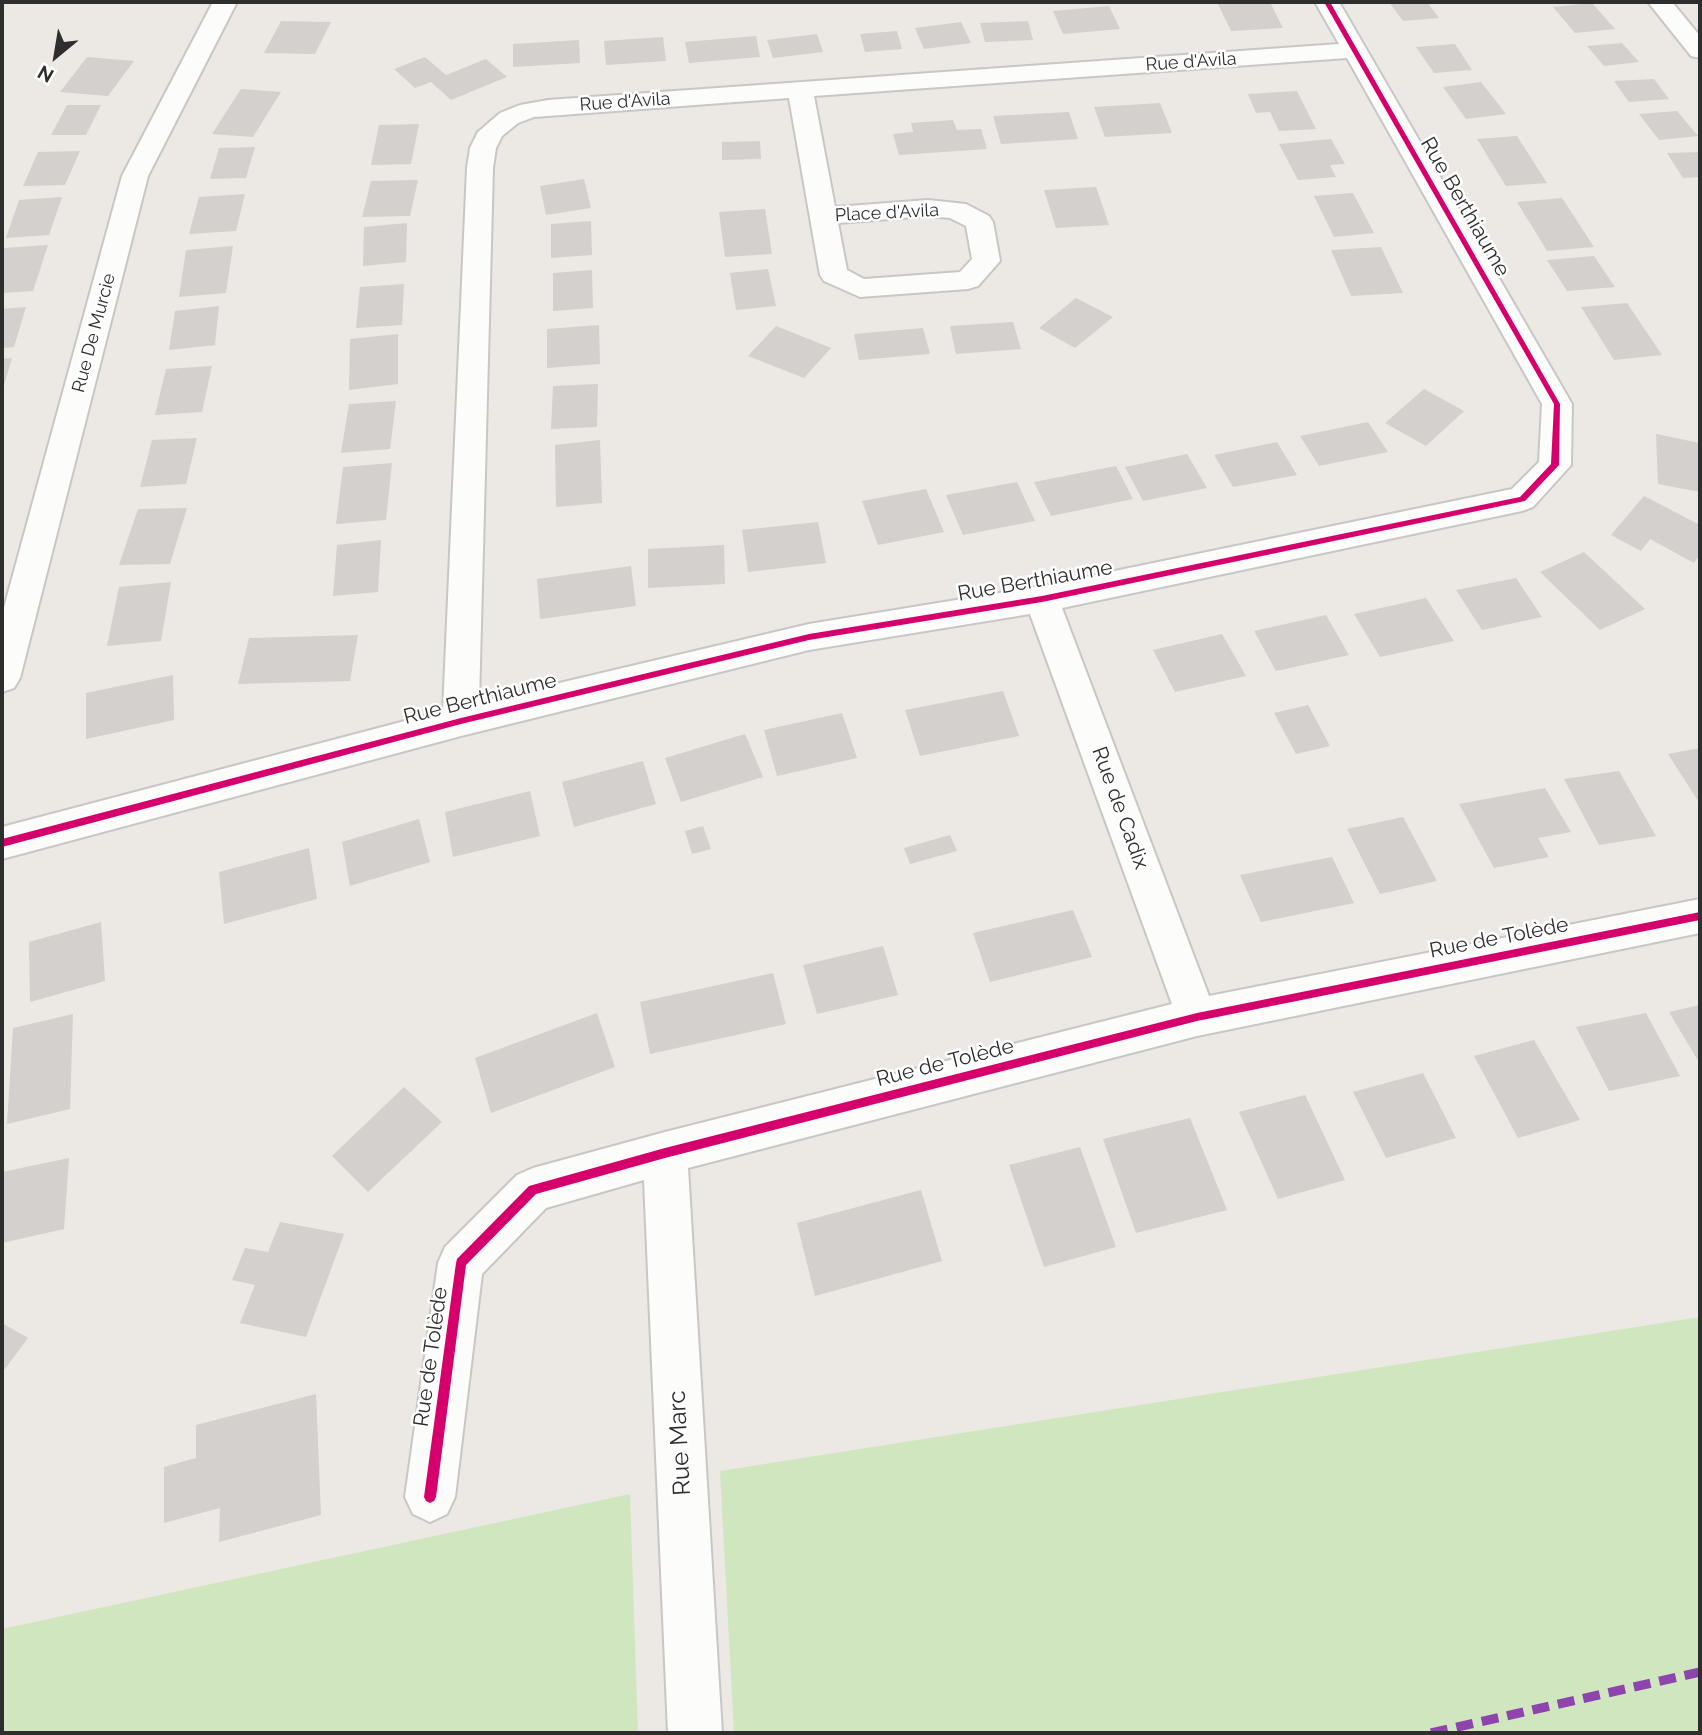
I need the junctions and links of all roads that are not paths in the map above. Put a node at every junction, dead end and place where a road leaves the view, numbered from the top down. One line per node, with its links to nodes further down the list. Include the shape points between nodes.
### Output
1 (225, 2): 9 (street, Rue De Murcie, via 135,176)
2 (1327, 2): 4 (street, Rue Berthiaume)
3 (1660, 2): 5 (street)
4 (1355, 50): 6 (street, Rue d'Avila); 8 (street, Rue Berthiaume, via 1557,404 1555,465 1521,499)
5 (1700, 51)
6 (800, 90): 7 (street, Place d'Avila); 10 (street, Rue d'Avila, via 548,107 509,118 491,132 480,167)
7 (823, 216): 7 (street, Place d'Avila, via 834,275 860,288 968,280 986,261 979,222 956,210)
8 (1042, 599): 10 (street, Rue Berthiaume, via 809,637); 13 (street, Rue de Cadix)
9 (2, 678)
10 (461, 721): 11 (street, Rue Berthiaume)
11 (2, 843)
12 (1700, 916): 13 (street, Rue de Tolède)
13 (1197, 1017): 14 (street, Rue de Tolède)
14 (666, 1153): 15 (street, Rue de Tolède, via 533,1190 461,1263); 16 (street, Rue Marc)
15 (430, 1497)
16 (695, 1733)

